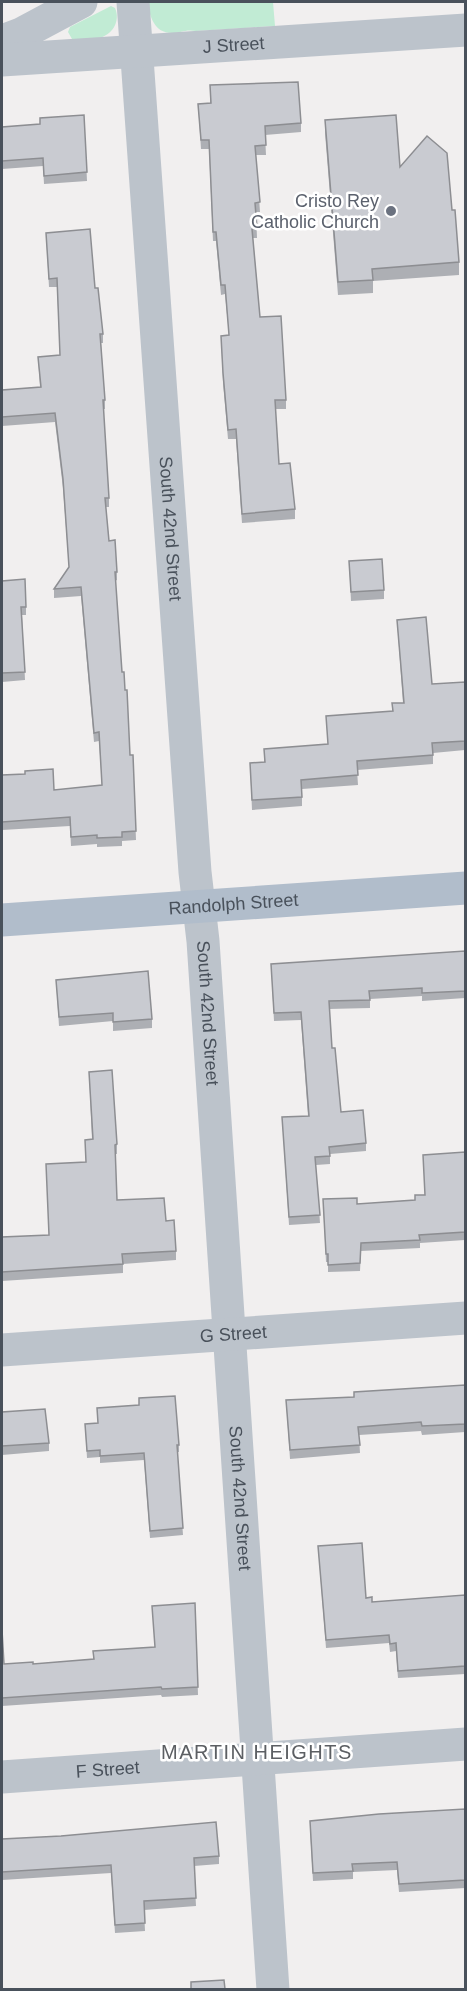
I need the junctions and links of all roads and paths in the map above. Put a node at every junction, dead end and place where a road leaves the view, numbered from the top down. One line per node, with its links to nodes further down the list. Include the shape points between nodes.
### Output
1 (81, 2): 4 (street)
2 (133, 2): 5 (street, South 42nd Street)
3 (465, 30): 5 (street, J Street)
4 (2, 41)
5 (136, 51): 6 (street, J Street); 8 (street, South 42nd Street)
6 (2, 60)
7 (465, 888): 8 (main road, Randolph Street)
8 (200, 906): 9 (main road, Randolph Street); 11 (street, South 42nd Street)
9 (2, 920)
10 (465, 1318): 11 (street, G Street)
11 (230, 1334): 12 (street, G Street); 14 (street, South 42nd Street)
12 (2, 1350)
13 (465, 1744): 14 (street, F Street)
14 (258, 1759): 15 (street, F Street); 16 (street, South 42nd Street)
15 (2, 1777)
16 (273, 1989)

